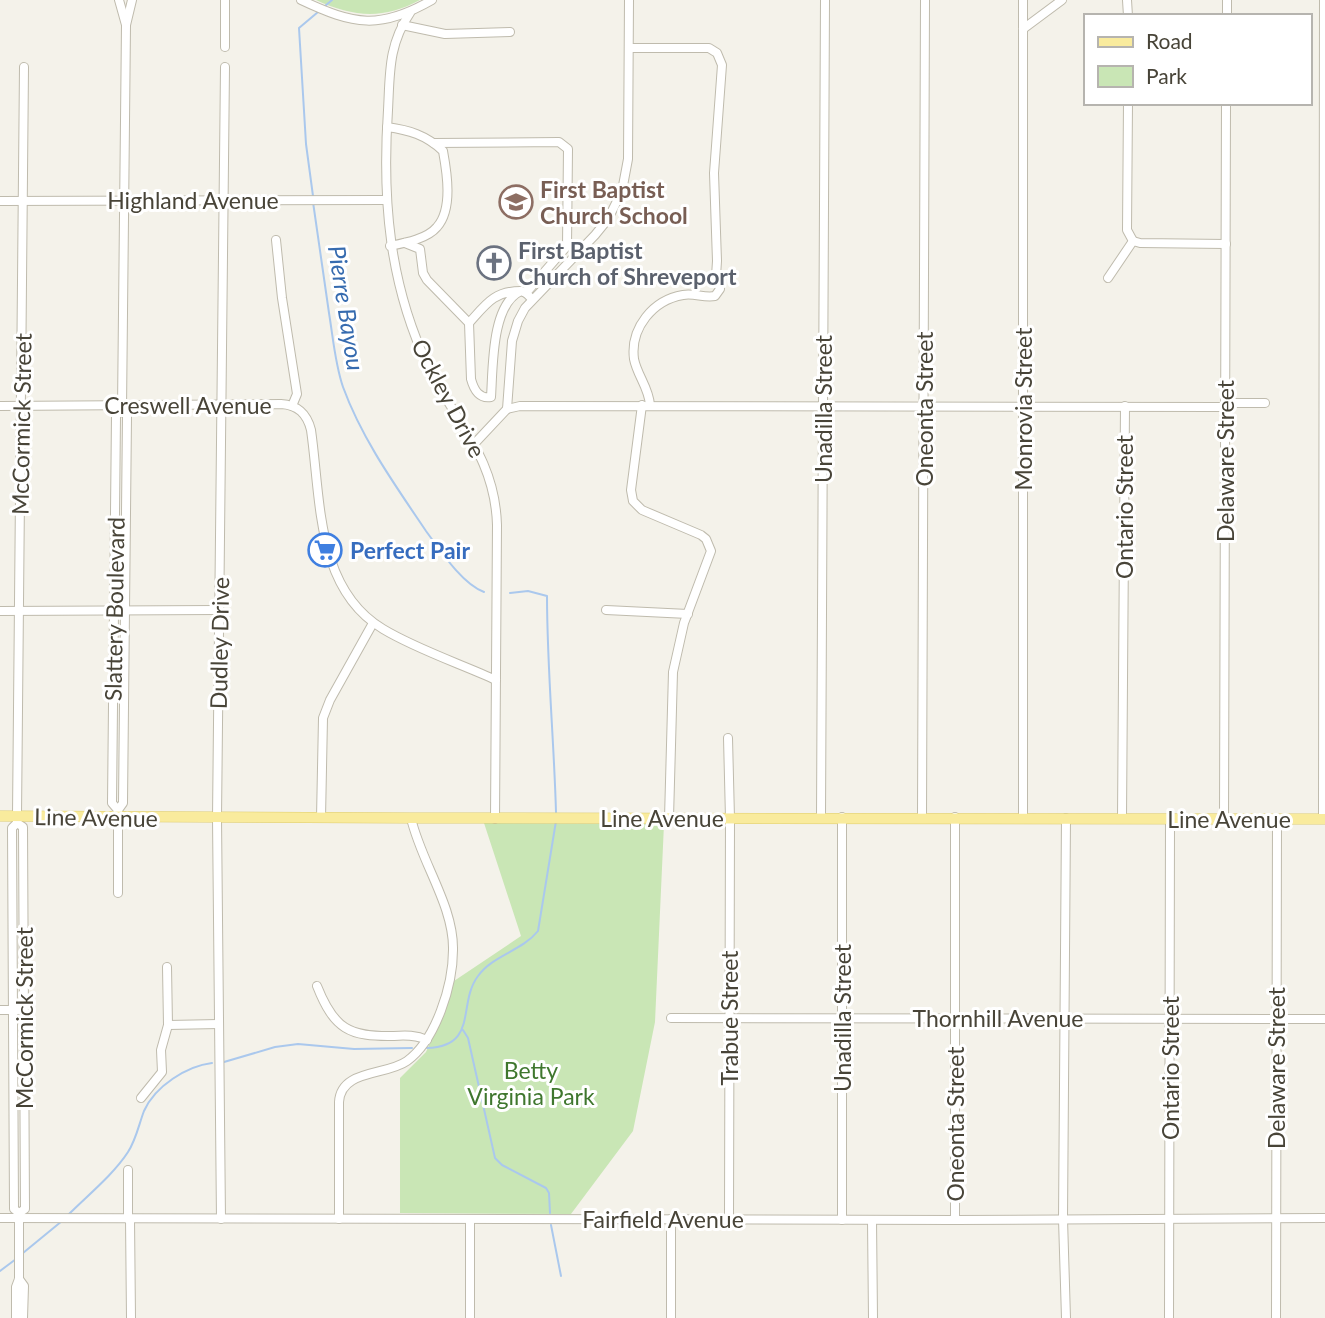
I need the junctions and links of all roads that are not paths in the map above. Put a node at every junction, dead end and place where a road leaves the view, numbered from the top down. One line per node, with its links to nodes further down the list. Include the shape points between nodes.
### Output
1 (119, 0): 13 (street, Slattery Boulevard)
2 (132, 0): 13 (street, Slattery Boulevard)
3 (225, 0): 17 (street)
4 (301, 0): 12 (street, via 355,20 374,22)
5 (432, 0): 12 (street)
6 (629, 0): 18 (street)
7 (825, 0): 43 (street, Unadilla Street)
8 (926, 0): 48 (street, Oneonta Street)
9 (1023, 0): 15 (street, Monrovia Street)
10 (1062, 0): 15 (street)
11 (1324, 0): 83 (street)
12 (410, 13): 14 (street, Ockley Drive)
13 (126, 25): 29 (street, Slattery Boulevard)
14 (401, 25): 16 (street, via 445,34); 23 (street, Ockley Drive, via 392,54)
15 (1023, 29): 49 (street, Monrovia Street)
16 (510, 32)
17 (225, 47)
18 (629, 48): 38 (street, via 628,159 622,191 595,234); 42 (street, via 709,48 722,65 714,173 720,289 711,298 693,294 664,302 641,323 634,356 648,391)
19 (24, 67): 28 (street, McCormick Street)
20 (225, 67): 25 (street, Dudley Drive)
21 (1128, 105): 32 (street, via 1127,230)
22 (1226, 105): 34 (street, Delaware Street)
23 (387, 127): 24 (street, via 418,133); 26 (street, Ockley Drive)
24 (434, 143): 30 (street, via 443,151 446,191 445,214); 38 (street, via 565,144 567,246)
25 (223, 200): 26 (street, Highland Avenue); 29 (street, Highland Avenue); 40 (street, Dudley Drive)
26 (386, 200): 35 (street, Ockley Drive)
27 (0, 201): 28 (street, Highland Avenue)
28 (23, 201): 29 (street, Highland Avenue); 46 (street, McCormick Street)
29 (123, 201): 51 (street, Slattery Boulevard)
30 (431, 232): 33 (street); 36 (street)
31 (275, 240): 47 (street, via 297,394)
32 (1133, 241): 34 (street); 37 (street)
33 (405, 243): 35 (street); 36 (street)
34 (1226, 244): 44 (street, Delaware Street)
35 (390, 246): 53 (street, Ockley Drive, via 415,335 442,392)
36 (420, 249): 39 (street, via 427,280)
37 (1108, 278)
38 (526, 294): 39 (street, via 502,292); 39 (street, via 511,298 498,323 491,397 480,396 473,388); 52 (street, via 513,334)
39 (468, 323)
40 (221, 404): 47 (street, Creswell Avenue); 51 (street, Creswell Avenue); 56 (street, Dudley Drive)
41 (1265, 404): 44 (street)
42 (646, 405): 43 (street); 52 (street, via 520,405); 60 (street, via 633,501 642,510 701,535 710,545 711,555)
43 (823, 405): 48 (street); 66 (street, Unadilla Street)
44 (1226, 405): 50 (street); 79 (street, Delaware Street)
45 (0, 406): 46 (street, Creswell Avenue)
46 (21, 406): 51 (street, Creswell Avenue); 59 (street, McCormick Street)
47 (292, 406): 61 (street, Creswell Avenue, via 304,415 311,430 333,569 342,590)
48 (924, 406): 49 (street); 68 (street, Oneonta Street)
49 (1023, 406): 50 (street); 76 (street, Monrovia Street)
50 (1125, 406): 78 (street, Ontario Street)
51 (122, 407): 54 (street, Slattery Boulevard, via 116,416); 55 (street, Slattery Boulevard, via 127,416)
52 (507, 409): 53 (street)
53 (475, 443): 62 (street, Ockley Drive, via 489,475 497,514)
54 (115, 610): 55 (street); 59 (street); 64 (street, Slattery Boulevard, via 112,803)
55 (126, 610): 56 (street); 64 (street, Slattery Boulevard, via 123,803)
56 (219, 610): 70 (street, Dudley Drive)
57 (606, 610): 60 (street)
58 (0, 611): 59 (street)
59 (19, 611): 81 (street, McCormick Street)
60 (688, 614): 74 (street, via 673,672)
61 (373, 622): 62 (street, Creswell Avenue); 71 (street, via 323,718)
62 (496, 680): 73 (street, Ockley Drive)
63 (727, 738): 75 (street, Trabue Street)
64 (118, 814): 70 (main road, Line Avenue); 81 (main road, Line Avenue); 84 (street, Slattery Boulevard)
65 (0, 816): 81 (main road, Line Avenue)
66 (821, 817): 67 (main road, Line Avenue); 75 (main road, Line Avenue)
67 (842, 817): 68 (main road, Line Avenue); 95 (street, Unadilla Street)
68 (922, 817): 69 (main road, Line Avenue)
69 (955, 817): 76 (main road, Line Avenue); 96 (street, Oneonta Street)
70 (217, 818): 71 (main road, Line Avenue); 100 (street, Dudley Drive)
71 (321, 818): 72 (main road, Line Avenue)
72 (411, 818): 73 (main road, Line Avenue); 102 (street, via 453,936 450,978)
73 (495, 818): 74 (main road, Line Avenue)
74 (669, 818): 75 (main road, Line Avenue)
75 (730, 818): 94 (street, Trabue Street)
76 (1023, 818): 77 (main road, Line Avenue)
77 (1066, 818): 78 (main road, Line Avenue); 92 (street)
78 (1122, 818): 82 (main road, Line Avenue)
79 (1224, 818): 80 (main road, Line Avenue); 82 (main road, Line Avenue)
80 (1276, 818): 83 (main road, Line Avenue); 98 (street, Delaware Street)
81 (17, 819): 85 (street, McCormick Street, via 12,828); 86 (street, McCormick Street, via 23,827)
82 (1170, 819): 97 (street, Ontario Street)
83 (1324, 819)
84 (118, 893)
85 (12, 913): 86 (street); 90 (street, McCormick Street)
86 (23, 913): 91 (street, McCormick Street)
87 (167, 967): 101 (street)
88 (317, 986): 102 (street, via 334,1019 352,1032 415,1035)
89 (0, 1010): 90 (street)
90 (13, 1010): 91 (street); 104 (street, McCormick Street)
91 (23, 1010): 105 (street, McCormick Street)
92 (1065, 1017): 96 (street, Thornhill Avenue); 97 (street, Thornhill Avenue); 118 (street)
93 (671, 1018): 94 (street, Thornhill Avenue)
94 (730, 1018): 95 (street, Thornhill Avenue); 117 (street, Trabue Street)
95 (842, 1018): 96 (street, Thornhill Avenue); 119 (street, Unadilla Street)
96 (955, 1018): 121 (street, Oneonta Street)
97 (1170, 1019): 98 (street, Thornhill Avenue); 109 (street, Ontario Street)
98 (1276, 1019): 99 (street, Thornhill Avenue); 110 (street, Delaware Street)
99 (1325, 1019)
100 (219, 1024): 101 (street); 113 (street, Dudley Drive)
101 (168, 1025): 103 (street, via 161,1050 162,1072)
102 (427, 1040): 114 (street, via 401,1065 353,1079 342,1088)
103 (141, 1098)
104 (14, 1117): 105 (street); 107 (street, McCormick Street, via 15,1209)
105 (24, 1117): 107 (street, McCormick Street, via 24,1209)
106 (128, 1170): 112 (street)
107 (19, 1216): 108 (street, Fairfield Avenue); 112 (street, Fairfield Avenue); 122 (street)
108 (0, 1218)
109 (1168, 1218): 110 (street, Fairfield Avenue); 118 (street, Fairfield Avenue); 130 (street, Ontario Street)
110 (1276, 1218): 111 (street, Fairfield Avenue); 131 (street, Delaware Street)
111 (1325, 1218)
112 (129, 1219): 113 (street, Fairfield Avenue); 125 (street)
113 (221, 1219): 114 (street, Fairfield Avenue)
114 (339, 1219): 115 (street, Fairfield Avenue)
115 (470, 1219): 116 (street, Fairfield Avenue); 126 (street)
116 (671, 1219): 117 (street, Fairfield Avenue); 127 (street)
117 (729, 1219): 119 (street, Fairfield Avenue)
118 (1063, 1219): 121 (street, Fairfield Avenue); 129 (street)
119 (842, 1220): 120 (street, Fairfield Avenue)
120 (872, 1220): 121 (street, Fairfield Avenue); 128 (street)
121 (955, 1220)
122 (19, 1279): 123 (street); 124 (street, via 24,1286)
123 (16, 1318)
124 (23, 1318)
125 (131, 1318)
126 (470, 1318)
127 (671, 1318)
128 (873, 1318)
129 (1066, 1318)
130 (1169, 1318)
131 (1276, 1318)

